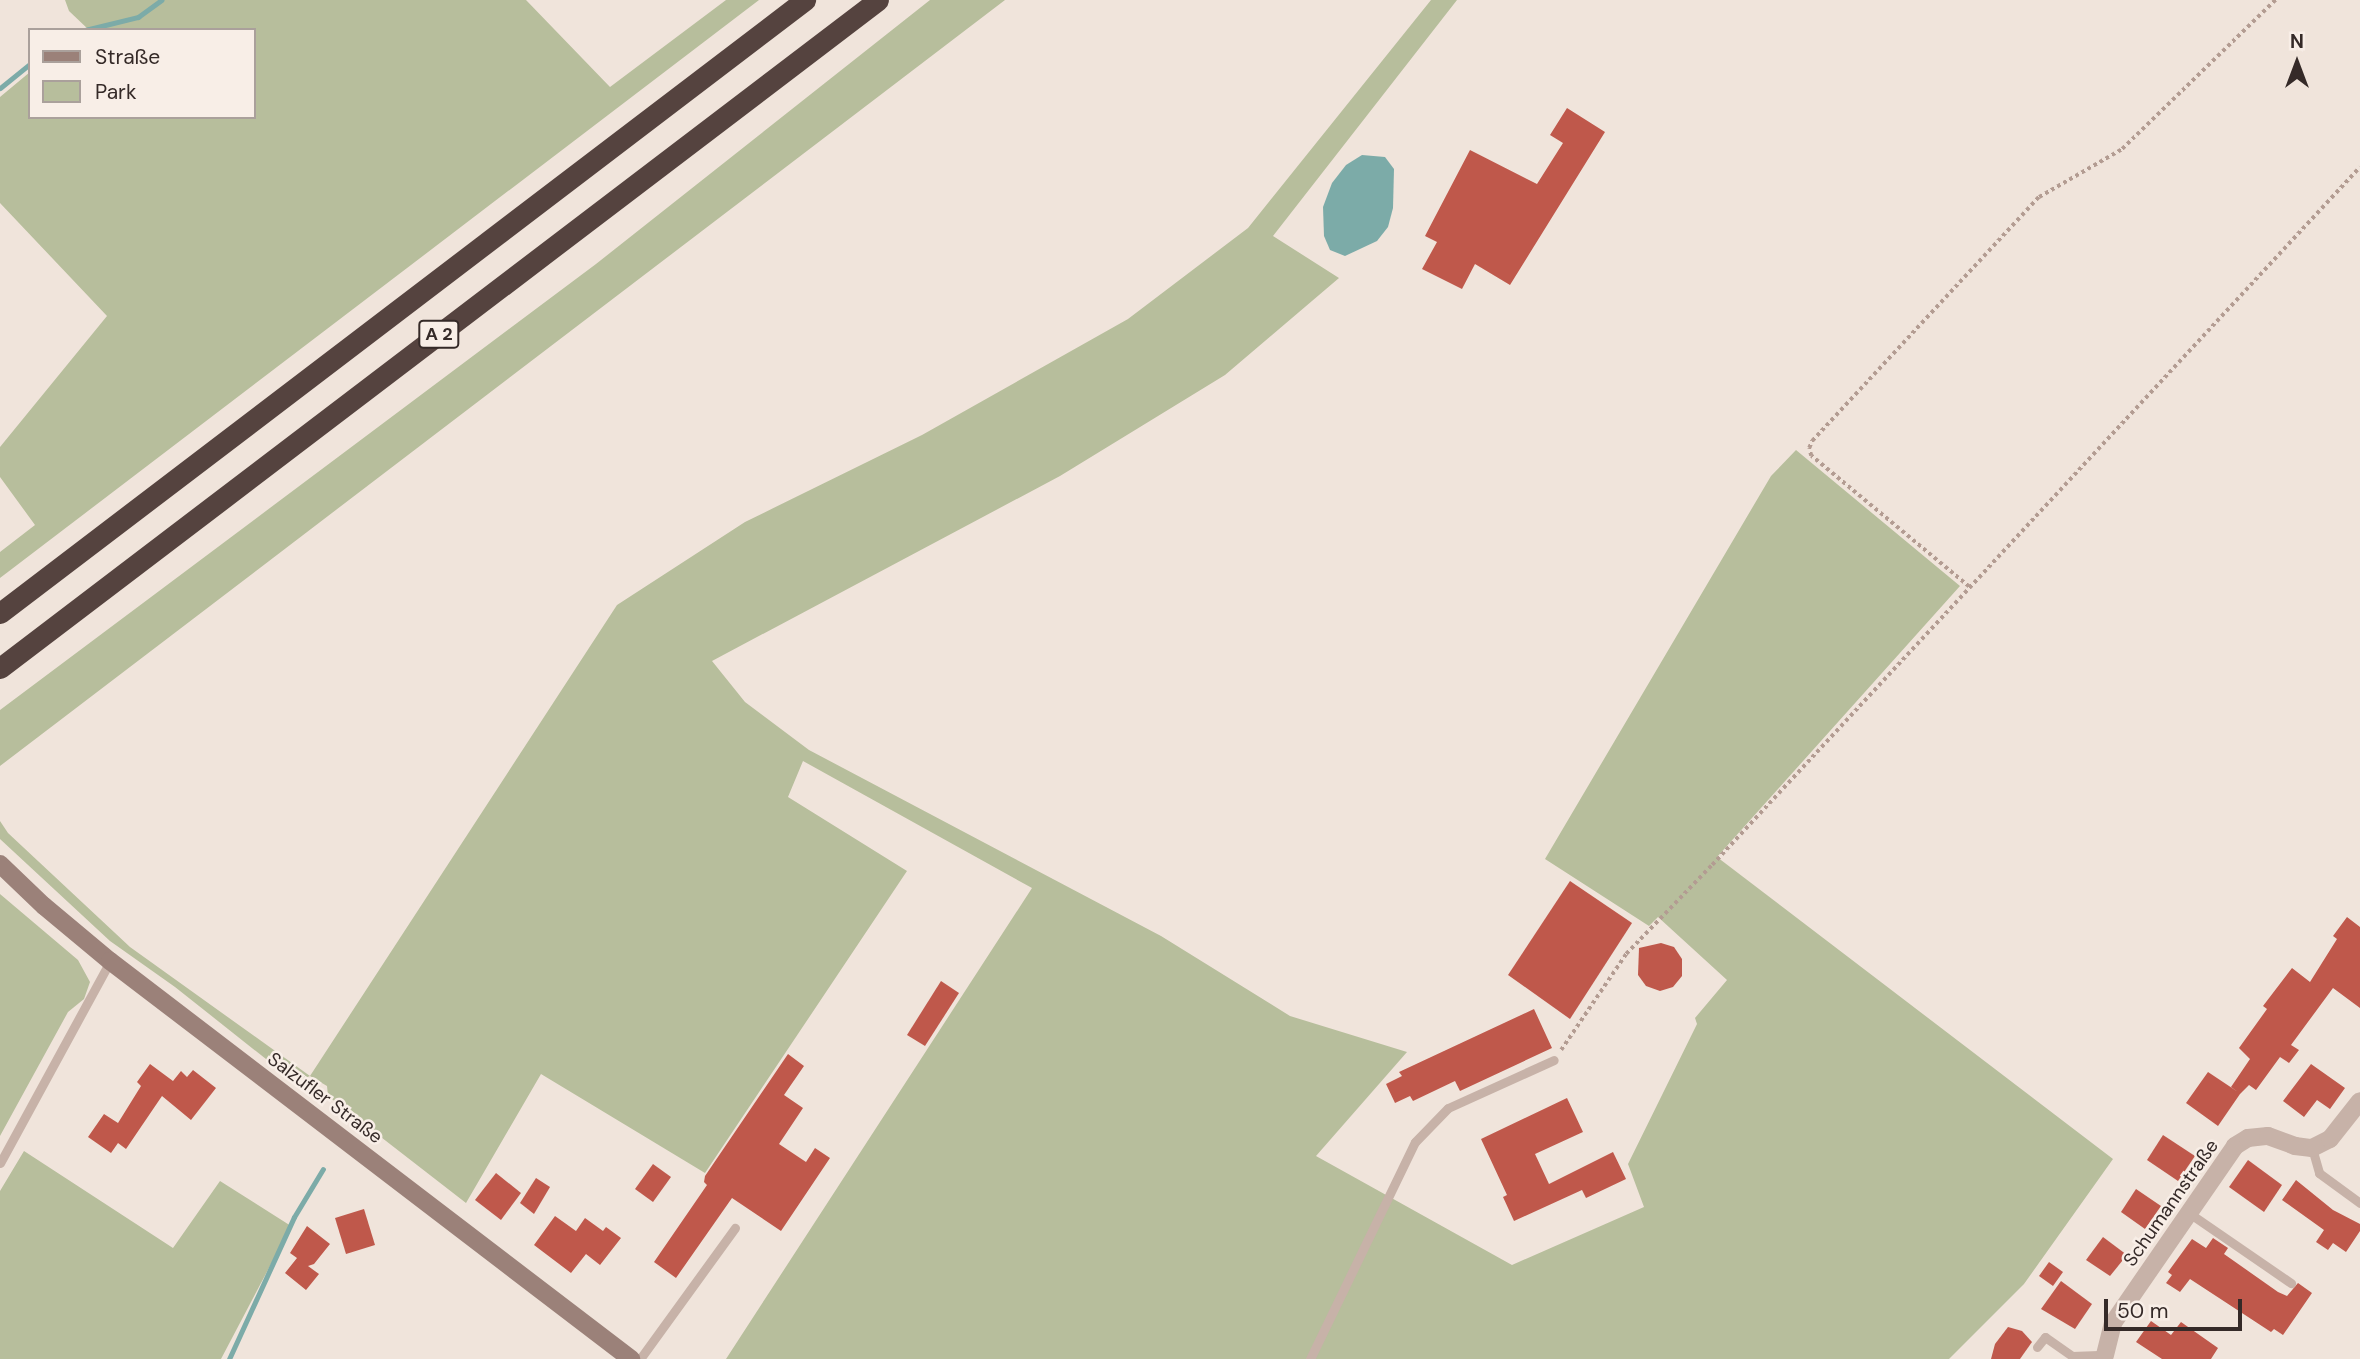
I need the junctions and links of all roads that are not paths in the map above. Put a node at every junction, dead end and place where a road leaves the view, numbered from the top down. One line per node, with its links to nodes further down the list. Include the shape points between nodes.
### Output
1 (805, 0): 3 (highway, A 2)
2 (878, 0): 4 (highway, A 2)
3 (0, 613)
4 (0, 668)
5 (0, 864): 6 (main road, Salzufler Straße)
6 (110, 961): 10 (lane); 17 (main road, Salzufler Straße)
7 (1554, 1060): 18 (lane, via 1448,1108 1415,1142)
8 (2360, 1101): 9 (street, via 2330,1139)
9 (2312, 1148): 11 (lane, via 2319,1173); 12 (street, Schumannstraße, via 2268,1136 2248,1138 2235,1146)
10 (0, 1163)
11 (2360, 1203)
12 (2189, 1213): 14 (lane); 16 (street, Schumannstraße, via 2113,1323)
13 (735, 1228): 17 (lane)
14 (2291, 1283)
15 (2037, 1347): 16 (lane, via 2045,1337 2072,1356)
16 (2106, 1357)
17 (631, 1358)
18 (1310, 1359)

